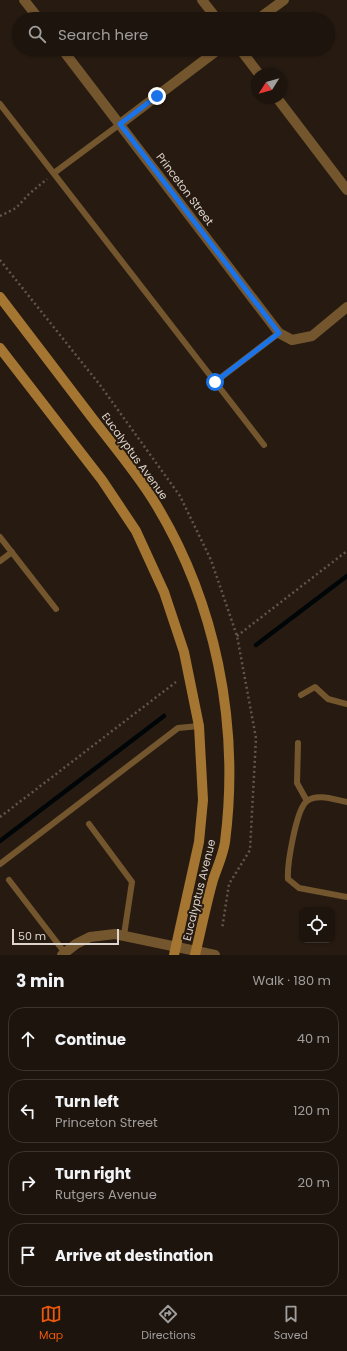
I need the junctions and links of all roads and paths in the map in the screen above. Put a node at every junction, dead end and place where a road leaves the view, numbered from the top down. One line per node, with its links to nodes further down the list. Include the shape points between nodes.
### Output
1 (24, 0): 4 (street)
2 (202, 0): 5 (street)
3 (284, 0): 6 (street)
4 (33, 12)
5 (211, 12)
6 (268, 12)
7 (67, 56): 13 (street, Princeton Street)
8 (210, 56): 13 (street)
9 (245, 56): 10 (street)
10 (254, 68)
11 (0, 104): 14 (lane)
12 (282, 104): 15 (street)
13 (120, 124): 14 (lane); 20 (street, Princeton Street)
14 (54, 173): 16 (path, via 16,208); 22 (lane)
15 (347, 190)
16 (0, 216)
17 (0, 260): 29 (path, via 100,385 180,496 212,560)
18 (0, 297): 45 (street, Eucalyptus Avenue, via 152,498 184,556 211,630 228,720 230,787 225,844 213,881)
19 (347, 307): 20 (street, Princeton Street, via 312,336 292,340)
20 (279, 333): 22 (lane)
21 (0, 348): 33 (street, Eucalyptus Avenue, via 102,480 136,531 164,592 184,652)
22 (215, 382): 23 (lane)
23 (264, 445)
24 (0, 537): 26 (lane)
25 (347, 551): 29 (path)
26 (12, 552): 27 (lane); 28 (lane)
27 (0, 561)
28 (56, 609)
29 (237, 636): 42 (path, via 256,738 250,850 229,884)
30 (176, 682): 37 (path)
31 (301, 695): 32 (lane, via 315,688 328,699)
32 (347, 704)
33 (199, 726): 39 (lane, via 178,728); 44 (street, Eucalyptus Avenue, via 204,800 199,842)
34 (298, 743): 35 (lane, via 297,783)
35 (307, 801): 36 (lane, via 320,796); 41 (lane, via 300,811 287,867 288,879 299,888)
36 (347, 802)
37 (0, 817)
38 (89, 824): 43 (lane, via 132,882)
39 (0, 864)
40 (9, 880): 46 (lane)
41 (347, 897)
42 (222, 929)
43 (124, 935): 44 (street); 46 (street, via 90,937)
44 (175, 951): 45 (street)
45 (196, 953): 47 (street)
46 (64, 954)
47 (215, 955)

